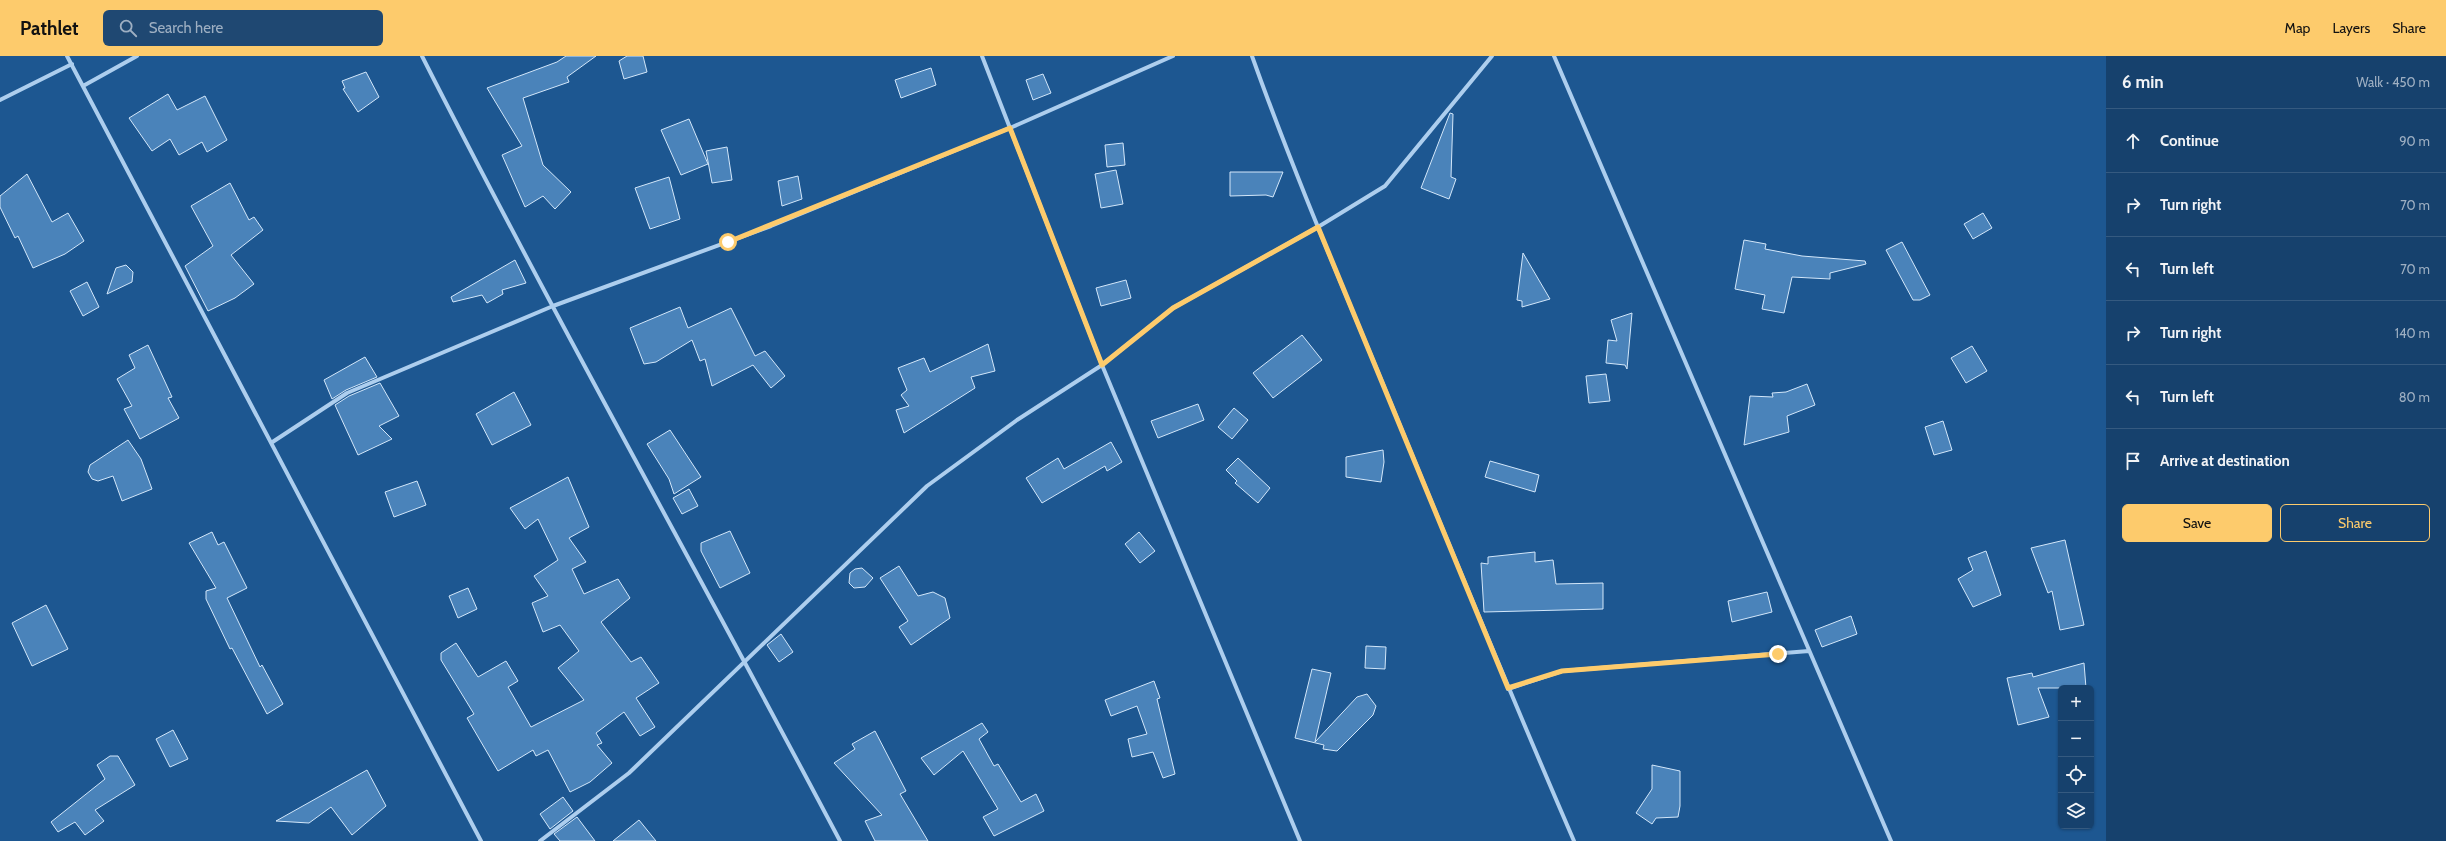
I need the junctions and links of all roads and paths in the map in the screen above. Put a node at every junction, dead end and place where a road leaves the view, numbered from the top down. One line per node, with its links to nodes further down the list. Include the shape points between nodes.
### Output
1 (67, 56): 9 (street)
2 (137, 56): 10 (street)
3 (422, 56): 14 (street, via 502,214)
4 (982, 56): 12 (street)
5 (1173, 56): 12 (street)
6 (1252, 56): 13 (street)
7 (1492, 56): 13 (street, via 1385,186)
8 (1554, 56): 17 (street)
9 (72, 64): 10 (street); 11 (street)
10 (83, 86): 16 (street)
11 (0, 100)
12 (1010, 128): 14 (street, via 772,226); 15 (street)
13 (1318, 227): 15 (street, via 1173,308); 19 (street)
14 (553, 306): 16 (street, via 347,393); 18 (street)
15 (1102, 365): 18 (street, via 1017,420 927,486); 23 (street)
16 (271, 443): 20 (street)
17 (1809, 651): 19 (street, via 1562,671); 25 (street)
18 (744, 659): 21 (street, via 629,773); 22 (street)
19 (1508, 688): 24 (street)
20 (481, 841)
21 (540, 841)
22 (840, 841)
23 (1300, 841)
24 (1574, 841)
25 (1891, 841)

